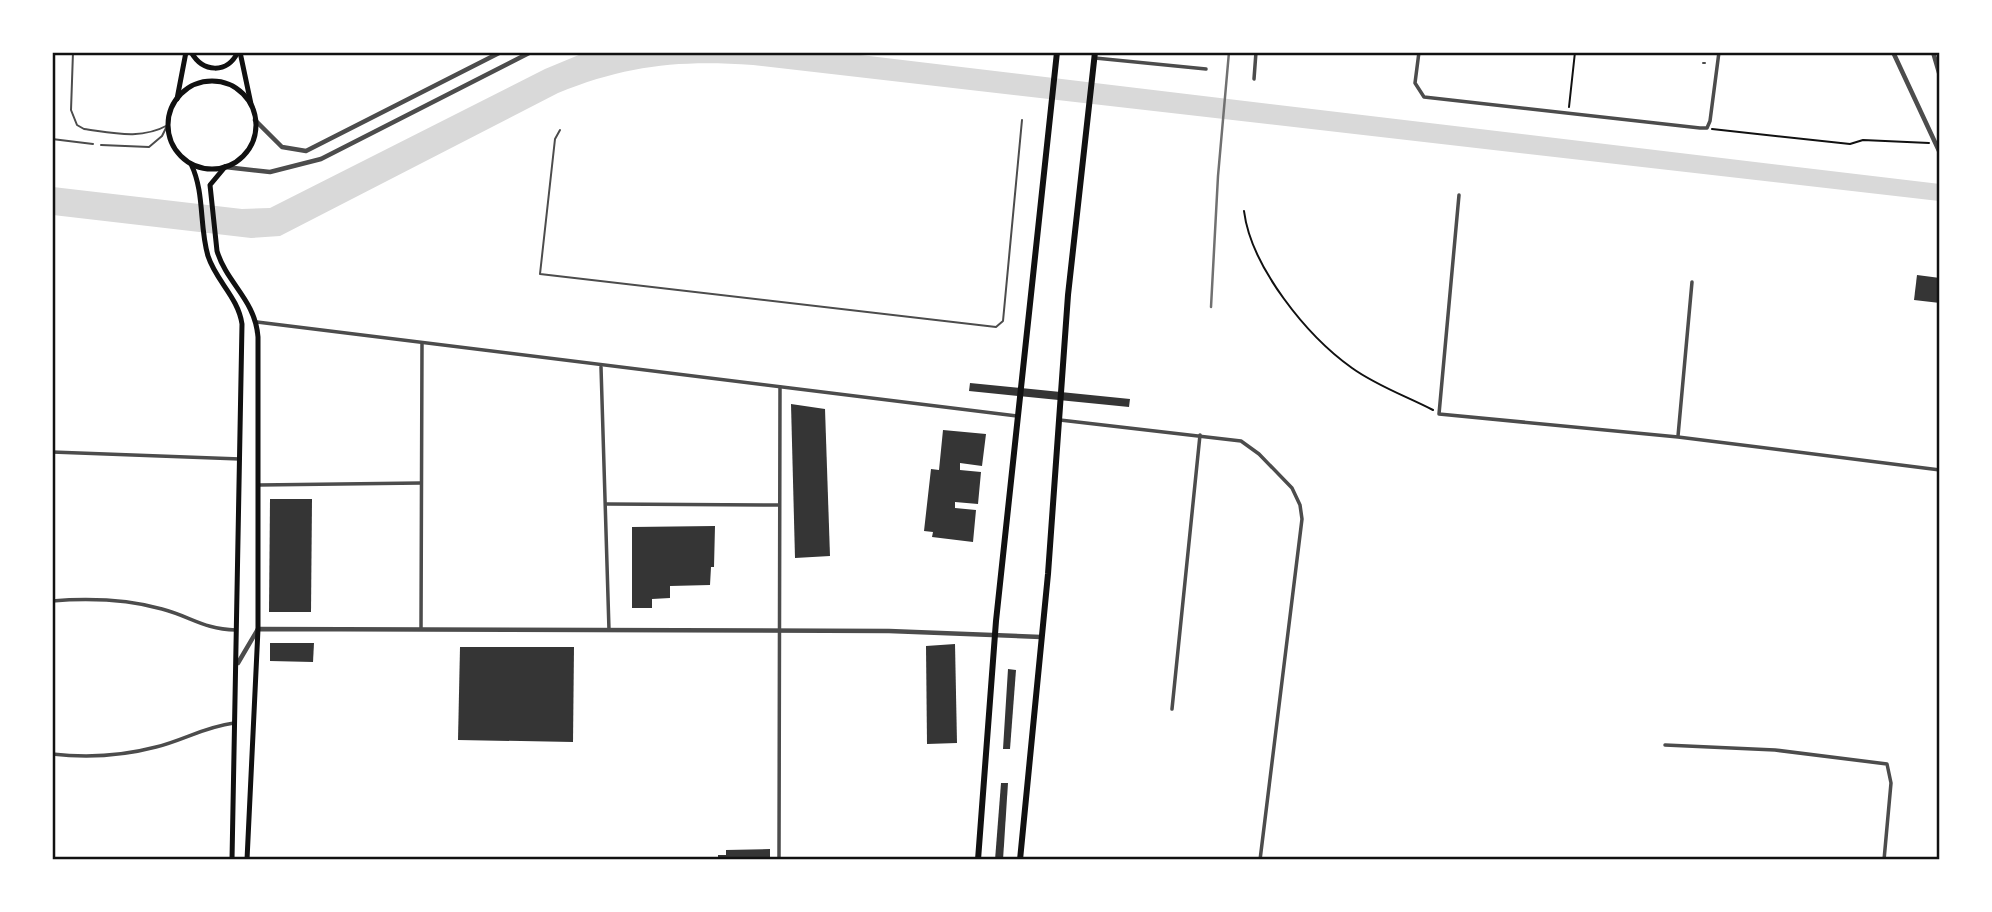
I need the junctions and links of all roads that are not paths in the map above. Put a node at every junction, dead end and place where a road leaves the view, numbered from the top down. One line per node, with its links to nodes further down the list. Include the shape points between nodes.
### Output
1 (73, 52): 20 (lane, via 71,110 77,125 135,135)
2 (189, 52): 3 (main road, via 201,65 217,69); 16 (main road)
3 (239, 52): 17 (main road)
4 (501, 52): 18 (street, via 306,151 276,143)
5 (531, 52): 27 (street, via 321,159 270,172)
6 (1057, 52): 34 (main road)
7 (1256, 52): 15 (street)
8 (1419, 52): 9 (street, via 1416,83 1424,97 1707,128)
9 (1719, 52)
10 (1893, 52): 25 (street)
11 (1933, 52): 14 (street)
12 (1095, 55): 13 (street); 35 (main road)
13 (1206, 69)
14 (1940, 76)
15 (1254, 79)
16 (177, 99): 17 (main road, via 186,90 210,82 235,88); 20 (main road)
17 (251, 107): 18 (main road)
18 (255, 120): 27 (main road, via 247,151)
19 (1022, 120): 21 (lane, via 1000,325 540,274)
20 (168, 125): 24 (lane, via 149,147); 26 (main road, via 173,146)
21 (559, 130)
22 (52, 139): 23 (lane)
23 (93, 144)
24 (101, 145)
25 (1940, 153)
26 (191, 164): 27 (main road); 39 (main road, via 212,264 238,304 242,324)
27 (225, 167): 30 (main road, via 212,181 215,240 220,262 251,305)
28 (1460, 195): 37 (street, via 1439,414)
29 (1692, 282): 37 (street)
30 (257, 322): 31 (street); 42 (main road)
31 (422, 344): 32 (street); 41 (street)
32 (601, 367): 33 (street); 43 (street)
33 (780, 387): 34 (street); 44 (street)
34 (1017, 416): 51 (main road)
35 (1059, 420): 36 (street); 52 (main road)
36 (1200, 435): 54 (street); 63 (street, via 1241,441 1259,454 1292,488 1302,519)
37 (1678, 437): 40 (street)
38 (52, 452): 39 (street)
39 (240, 459): 47 (main road)
40 (1940, 470)
41 (421, 483): 42 (street); 48 (street)
42 (257, 485): 46 (main road)
43 (607, 504): 44 (street); 49 (street)
44 (780, 505): 50 (street)
45 (52, 601): 47 (street, via 128,601 202,627)
46 (258, 629): 48 (street); 53 (street); 59 (main road)
47 (238, 630): 53 (main road)
48 (421, 630): 49 (street)
49 (609, 631): 50 (street)
50 (779, 631): 51 (street); 60 (street)
51 (995, 635): 52 (street); 61 (main road)
52 (1041, 637): 62 (main road)
53 (238, 663): 55 (main road)
54 (1172, 709)
55 (236, 723): 57 (street, via 120,755 82,758); 58 (main road)
56 (1665, 745): 64 (street, via 1774,750 1888,764 1891,783)
57 (52, 754)
58 (232, 859)
59 (247, 859)
60 (779, 859)
61 (978, 859)
62 (1020, 859)
63 (1260, 859)
64 (1884, 859)

